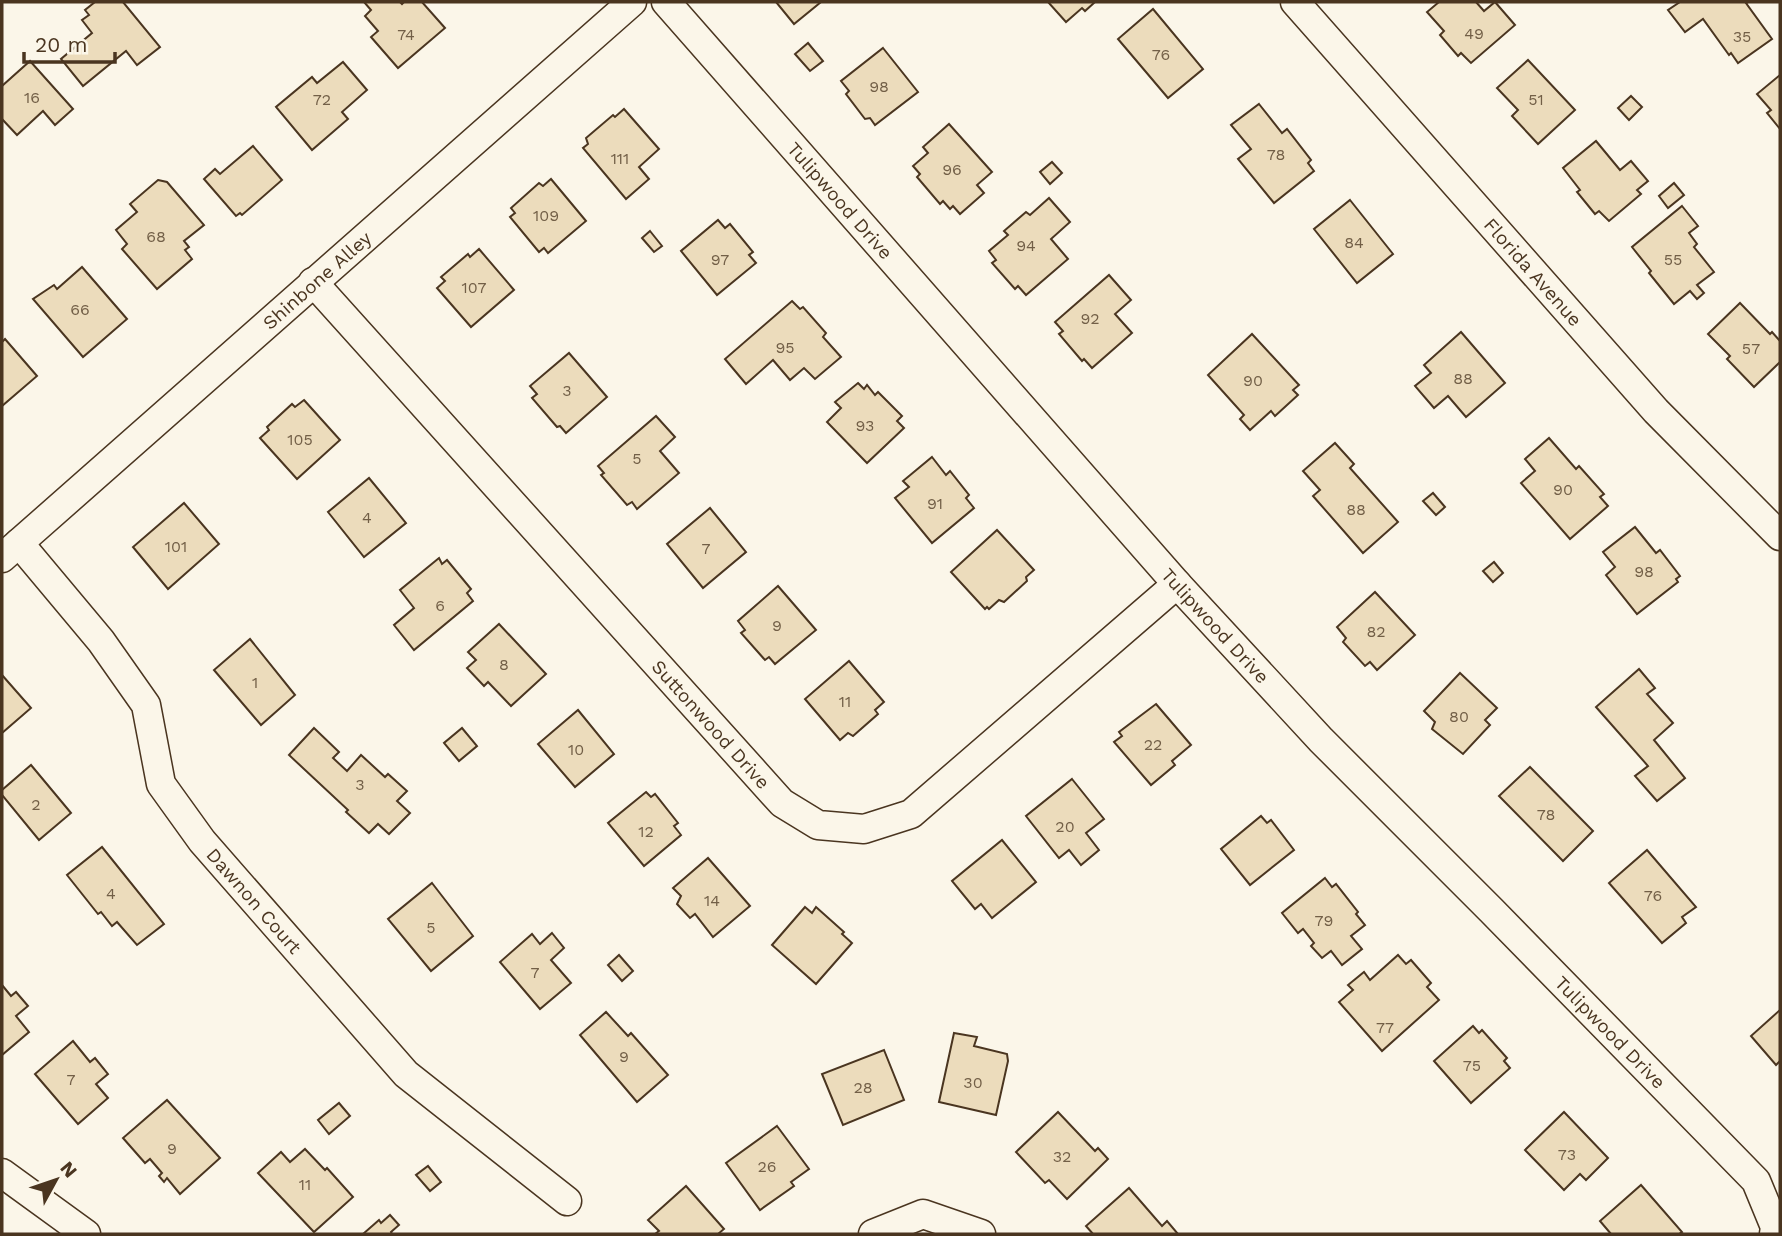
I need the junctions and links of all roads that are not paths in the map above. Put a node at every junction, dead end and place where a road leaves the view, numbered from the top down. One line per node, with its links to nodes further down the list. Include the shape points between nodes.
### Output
1 (632, 2): 4 (street, Shinbone Alley)
2 (666, 2): 7 (street, Tulipwood Drive)
3 (1295, 2): 5 (street, Florida Avenue, via 1656,411)
4 (313, 282): 6 (street, Shinbone Alley); 7 (street, Suttonwood Drive, via 782,803 818,824 864,829 911,814)
5 (1780, 536)
6 (11, 550): 9 (street, Dawnon Court, via 101,641 146,705 161,784 202,841 406,1074)
7 (1177, 584): 13 (street, Tulipwood Drive, via 1321,740 1756,1181)
8 (2, 1173): 10 (street)
9 (567, 1201)
10 (86, 1234)
11 (873, 1234): 12 (street, via 923,1214)
12 (981, 1234)
13 (1774, 1234)

